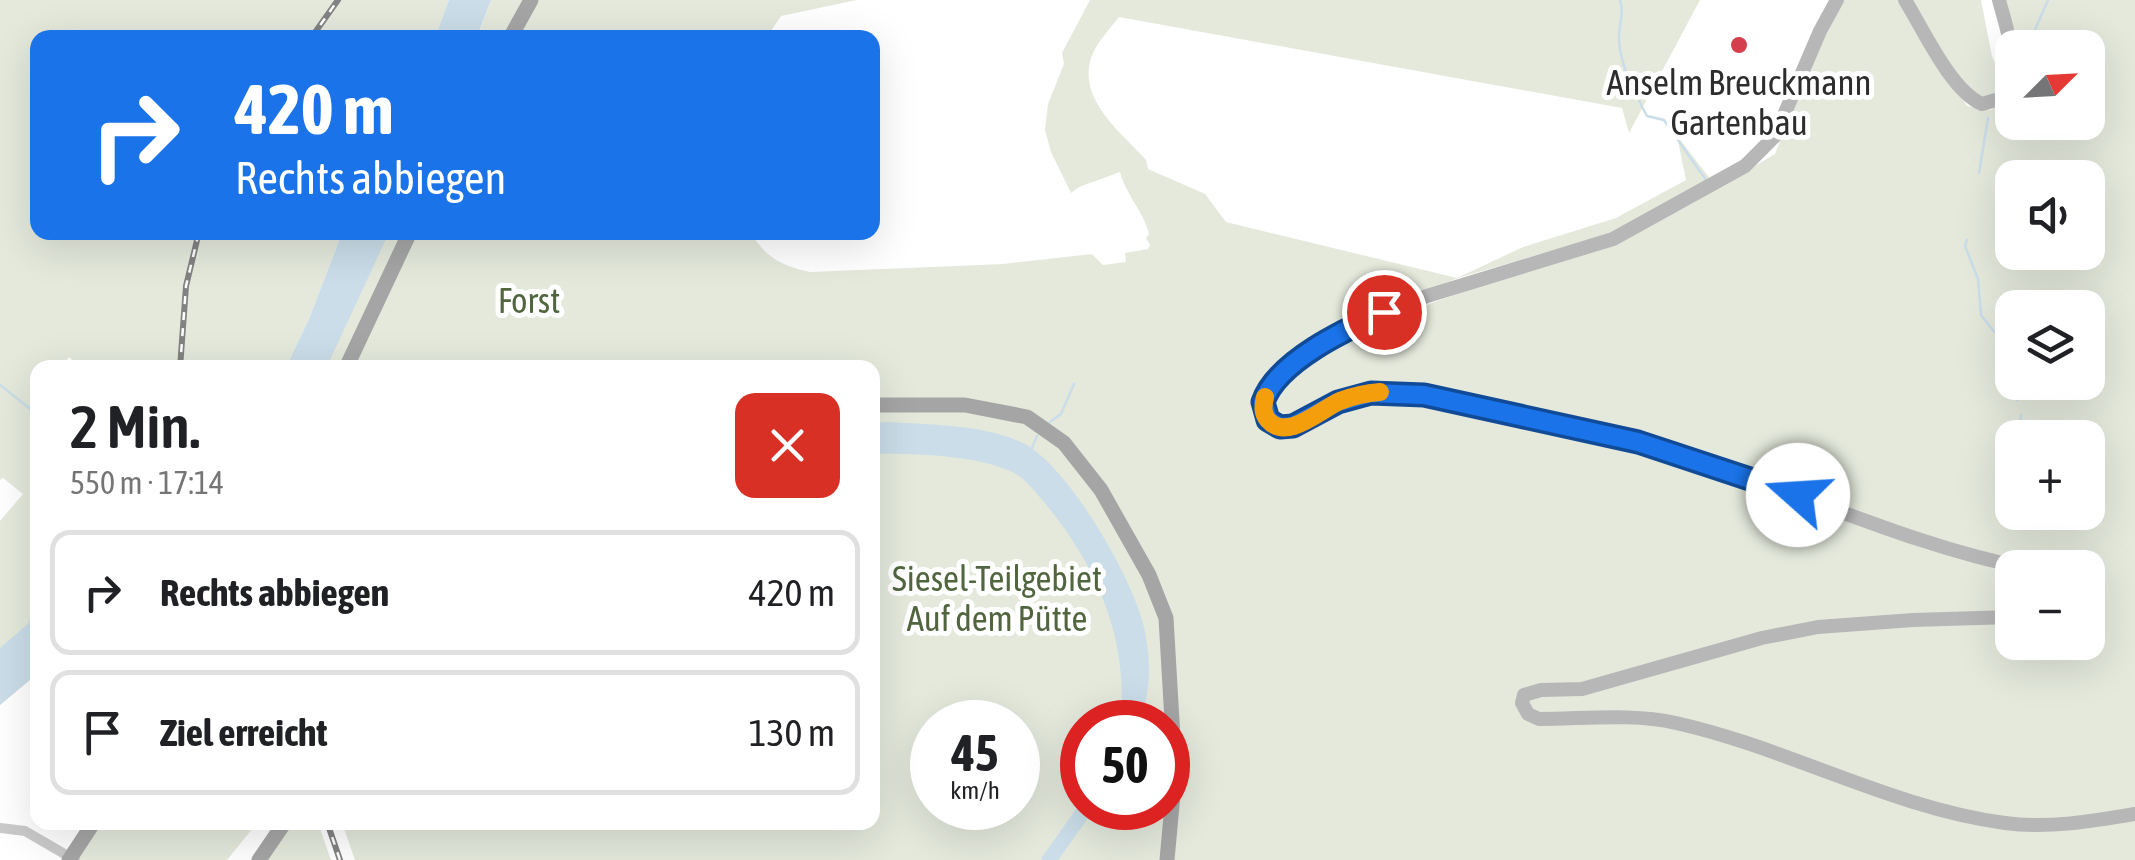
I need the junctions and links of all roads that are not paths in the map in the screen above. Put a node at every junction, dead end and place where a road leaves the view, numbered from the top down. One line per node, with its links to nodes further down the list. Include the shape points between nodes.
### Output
1 (531, 0): 5 (main road)
2 (1838, 0): 9 (main road, via 1775,136 1756,158 1613,239 1427,296 1341,332 1278,379 1266,394 1265,415 1289,427 1371,393 1450,400 1662,449 1928,545)
3 (1905, 0): 4 (main road, via 1960,87 1982,104 1999,100 2012,79)
4 (1999, 0)
5 (514, 30)
6 (406, 240): 7 (main road)
7 (350, 360)
8 (880, 405): 17 (main road, via 965,405 1027,417 1064,443 1101,490 1166,618 1175,772)
9 (1995, 561)
10 (1995, 618): 11 (main road, via 1789,632 1582,689 1533,690 1522,703 1538,719 1648,719 1706,730 1946,811 2006,823)
11 (2135, 814)
12 (0, 828): 15 (street, via 25,831)
13 (89, 830): 15 (main road)
14 (280, 830): 16 (main road)
15 (72, 859)
16 (259, 860)
17 (1167, 860)

